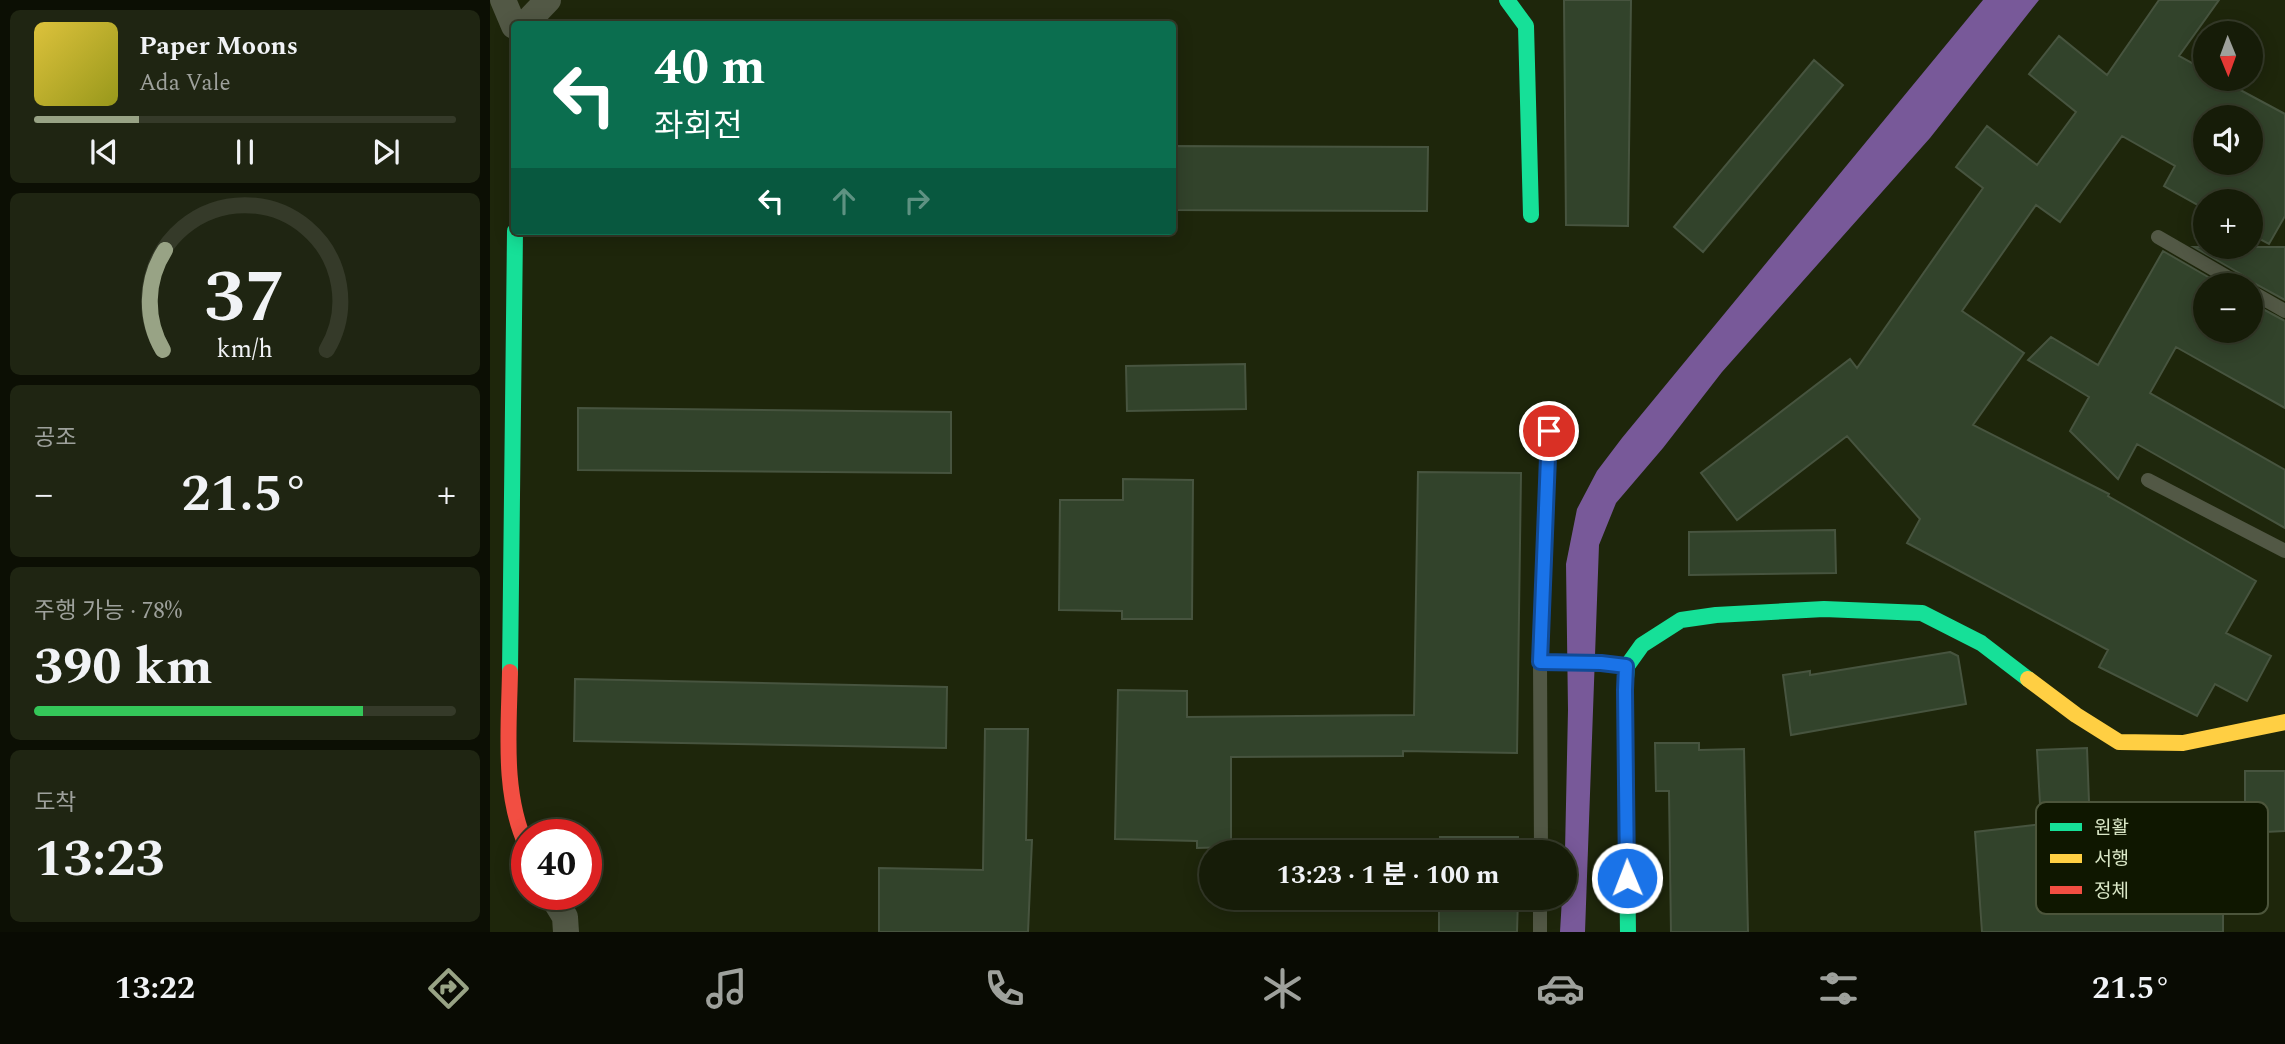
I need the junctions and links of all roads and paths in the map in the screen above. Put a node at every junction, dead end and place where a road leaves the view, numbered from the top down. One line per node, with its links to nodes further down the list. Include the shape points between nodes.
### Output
1 (503, 0): 4 (street)
2 (548, 0): 5 (street)
3 (1507, 0): 8 (street, via 1526,26)
4 (512, 21)
5 (528, 21)
6 (490, 29): 7 (street)
7 (511, 32)
8 (1531, 215)
9 (515, 235): 20 (street, via 509,770)
10 (2158, 237): 11 (lane)
11 (2220, 273)
12 (2263, 298): 13 (lane)
13 (2285, 311)
14 (1549, 431): 17 (lane)
15 (2148, 480): 16 (lane)
16 (2285, 551)
17 (1540, 662): 18 (lane); 21 (lane)
18 (1626, 666): 19 (street, via 1642,645 1681,620 1824,609 1922,613 1981,643 2119,742 2183,743); 26 (street)
19 (2285, 722)
20 (517, 819)
21 (1541, 840)
22 (561, 910): 24 (street)
23 (1540, 910): 25 (lane)
24 (566, 932)
25 (1540, 932)
26 (1628, 932)

